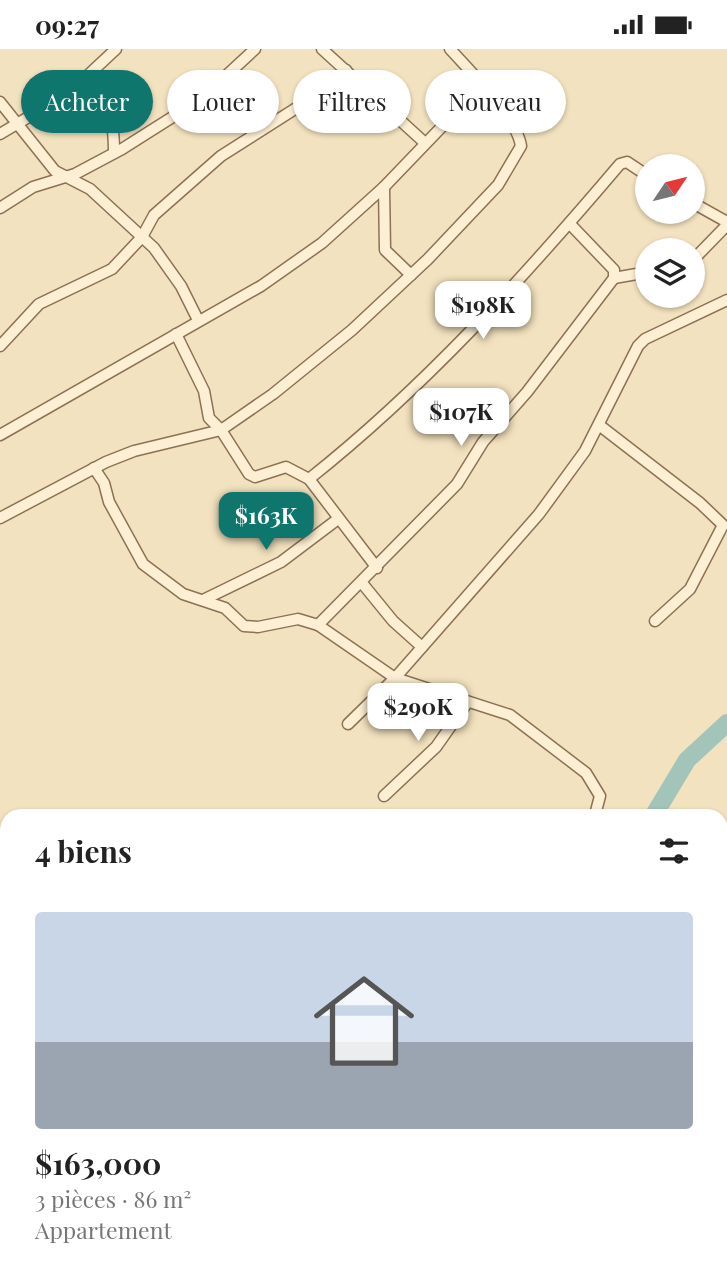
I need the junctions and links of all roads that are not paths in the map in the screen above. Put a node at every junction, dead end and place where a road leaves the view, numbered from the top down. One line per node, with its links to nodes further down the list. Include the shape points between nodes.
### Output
1 (116, 49): 5 (street)
2 (255, 49): 18 (street, via 201,99)
3 (322, 49): 6 (street)
4 (450, 49): 7 (street)
5 (94, 70)
6 (346, 70)
7 (468, 70)
8 (0, 102): 11 (street)
9 (293, 110): 26 (street, via 211,165 154,215)
10 (21, 121): 11 (street)
11 (15, 124): 16 (street); 20 (street, via 55,171)
12 (411, 130): 17 (street)
13 (114, 133): 18 (street)
14 (435, 133): 17 (street)
15 (517, 133): 29 (street, via 522,146 488,197)
16 (0, 134)
17 (425, 143): 21 (street)
18 (114, 153): 20 (street)
19 (635, 168): 24 (street, via 620,164)
20 (66, 176): 22 (street, via 33,187); 26 (street, via 90,189)
21 (384, 187): 29 (street, via 385,250); 32 (street, via 322,243 261,286)
22 (0, 208)
23 (705, 210): 25 (street)
24 (570, 224): 30 (street, via 614,270); 39 (street, via 403,400)
25 (727, 224): 27 (street)
26 (142, 237): 32 (street, via 181,286); 34 (street, via 112,269 39,304)
27 (705, 247)
28 (635, 274): 30 (street)
29 (411, 275): 36 (street, via 303,372)
30 (614, 278): 42 (street, via 483,442 457,484)
31 (727, 300): 35 (street, via 645,339)
32 (198, 320): 33 (street)
33 (176, 334): 36 (street, via 204,391 209,418); 37 (street)
34 (0, 346)
35 (599, 425): 45 (street, via 723,525 690,589); 47 (street, via 539,514)
36 (221, 430): 38 (street, via 134,451); 39 (street, via 250,475 286,467)
37 (0, 435)
38 (94, 467): 40 (street); 44 (street, via 143,564 183,594)
39 (309, 479): 41 (street)
40 (0, 517)
41 (338, 519): 42 (street); 44 (street, via 281,562)
42 (377, 568): 43 (street)
43 (362, 583): 46 (street); 47 (street)
44 (203, 600): 46 (street, via 225,608 244,626 298,619)
45 (655, 621)
46 (318, 625): 48 (street)
47 (422, 647): 48 (street)
48 (395, 678): 49 (street); 50 (street)
49 (467, 703): 51 (street, via 436,747); 52 (street, via 510,715 586,773 600,796)
50 (348, 724)
51 (384, 796)
52 (597, 809)

